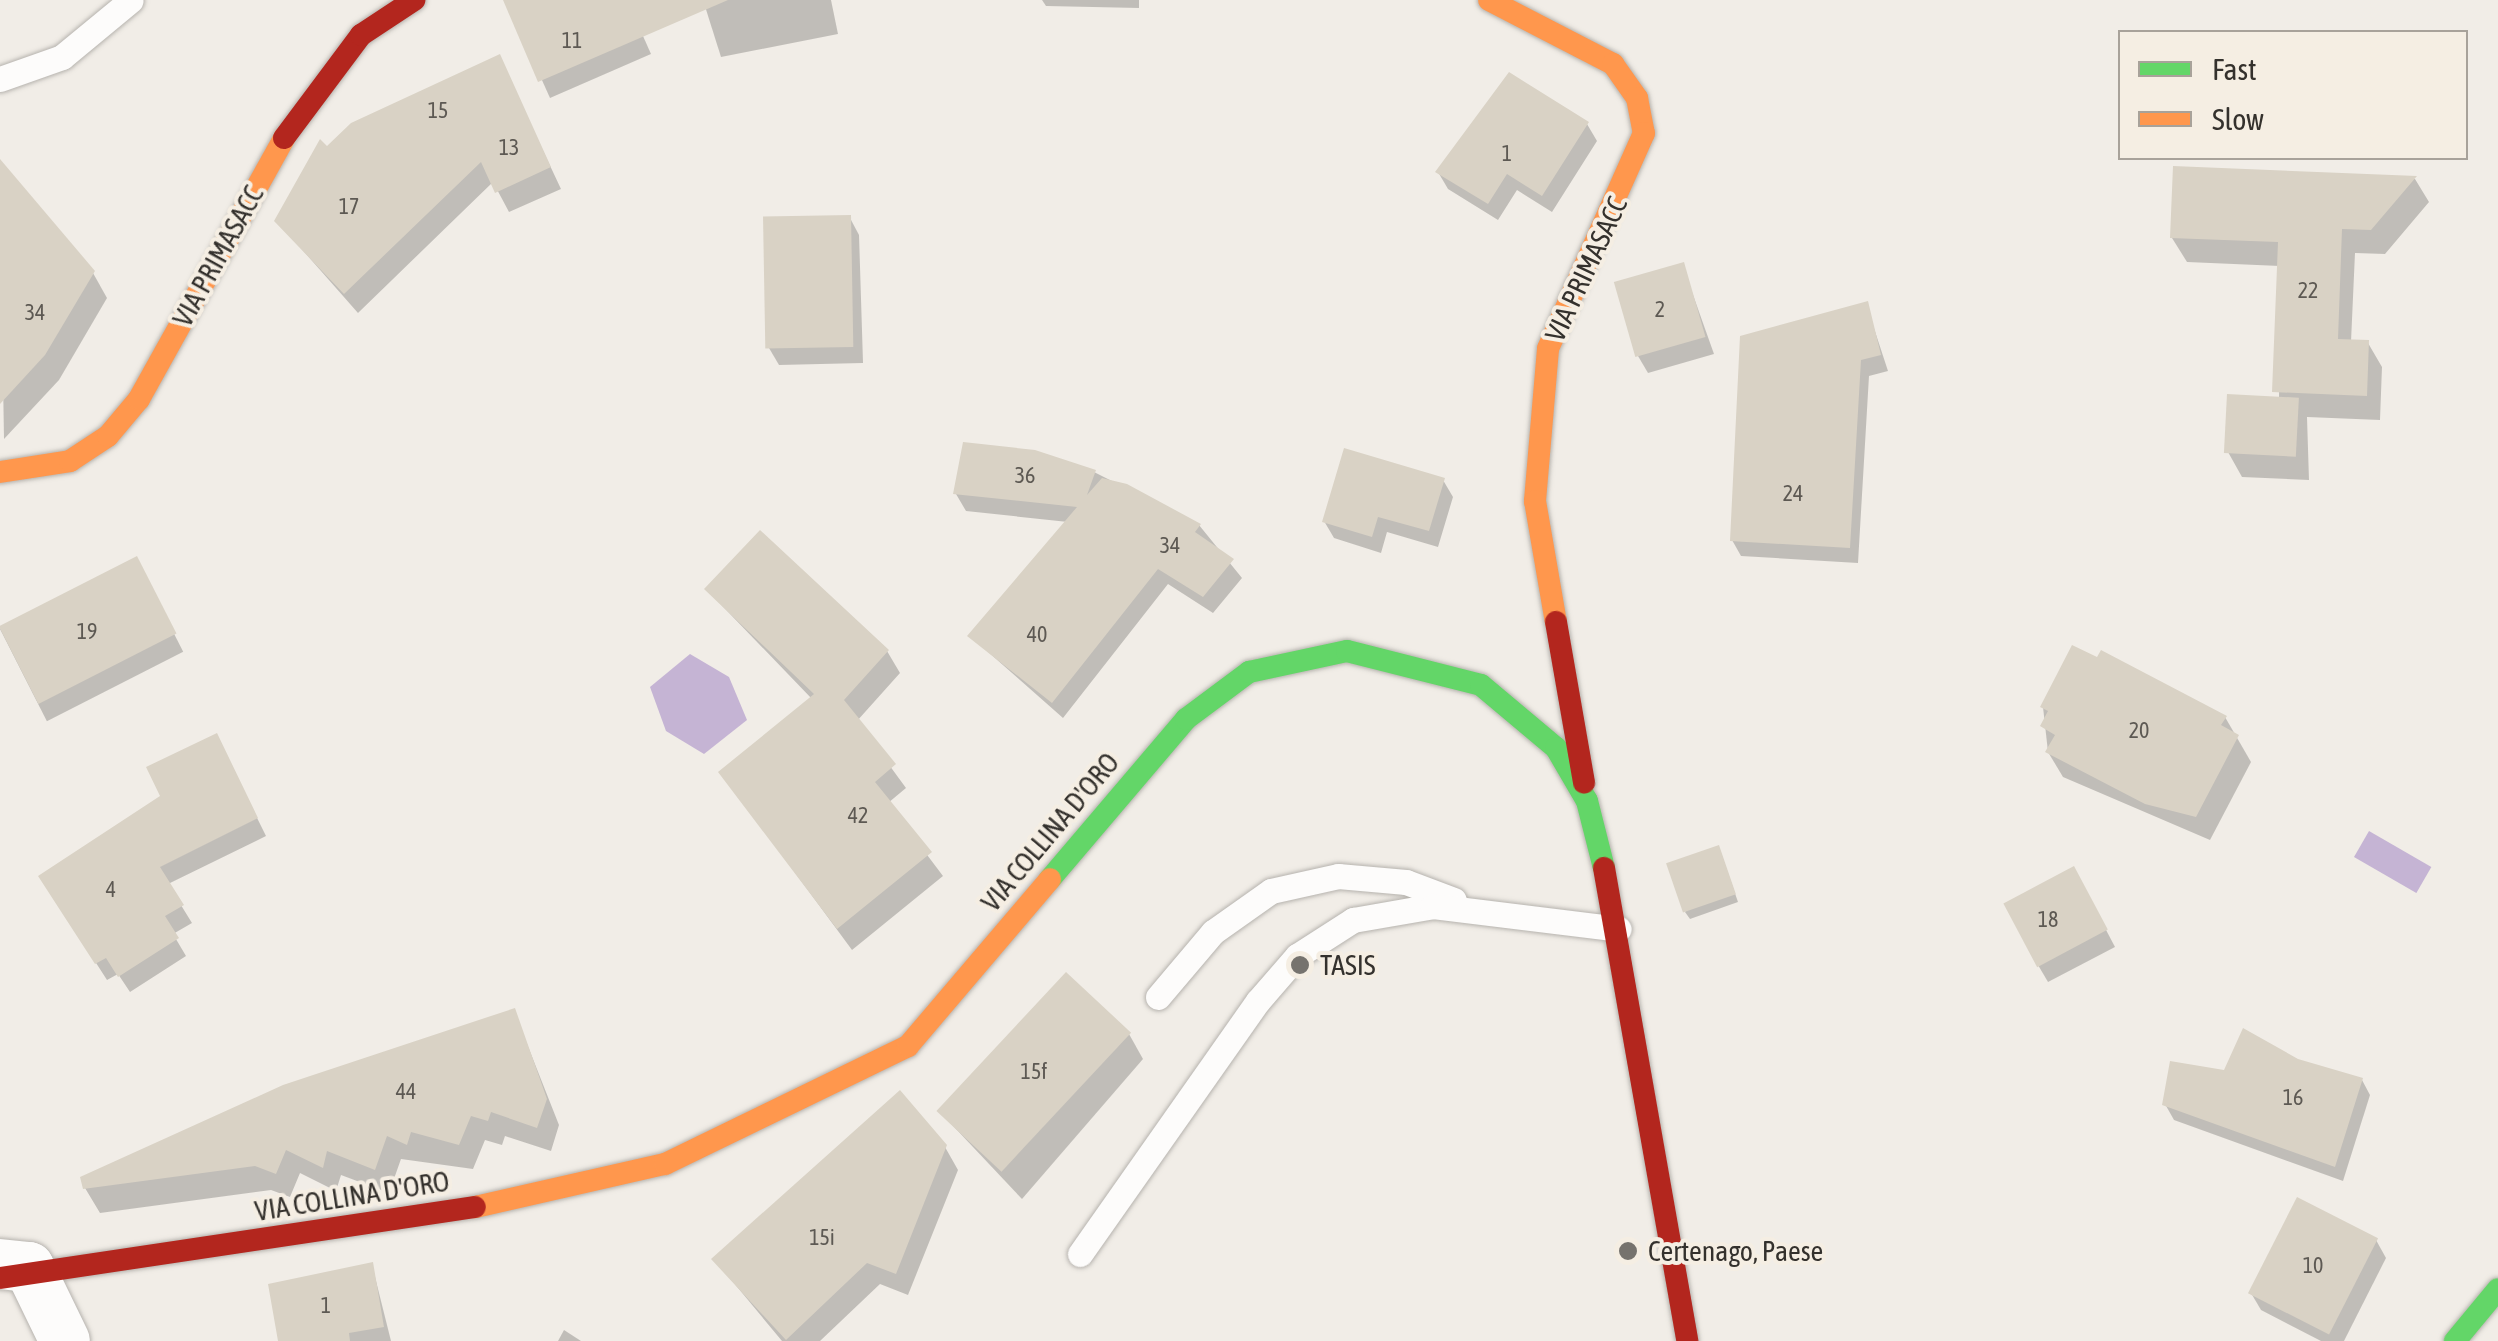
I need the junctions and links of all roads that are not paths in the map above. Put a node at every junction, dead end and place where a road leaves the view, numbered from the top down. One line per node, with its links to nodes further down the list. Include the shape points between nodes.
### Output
1 (131, 0): 4 (lane, via 62,57)
2 (414, 0): 5 (street, VIA PRIMASACC, via 360,36 308,96 139,399 108,436 70,462)
3 (1489, 0): 6 (street, VIA PRIMASACC, via 1613,64 1637,98 1644,134 1548,349 1536,428 1536,501)
4 (0, 79)
5 (0, 472)
6 (1587, 801): 8 (street, VIA COLLINA D'ORO); 11 (street, VIA COLLINA D'ORO, via 1556,748 1481,684 1348,650 1310,652 1249,672 1186,718 908,1046 665,1164 390,1226)
7 (1487, 912): 8 (lane); 9 (lane, via 1406,882 1338,876 1271,891 1213,932); 10 (lane, via 1433,906 1354,920 1297,956)
8 (1619, 929): 14 (street, VIA COLLINA D'ORO)
9 (1158, 997)
10 (1080, 1254)
11 (7, 1264): 13 (street)
12 (2498, 1289): 15 (street)
13 (65, 1341)
14 (1687, 1341)
15 (2455, 1341)

